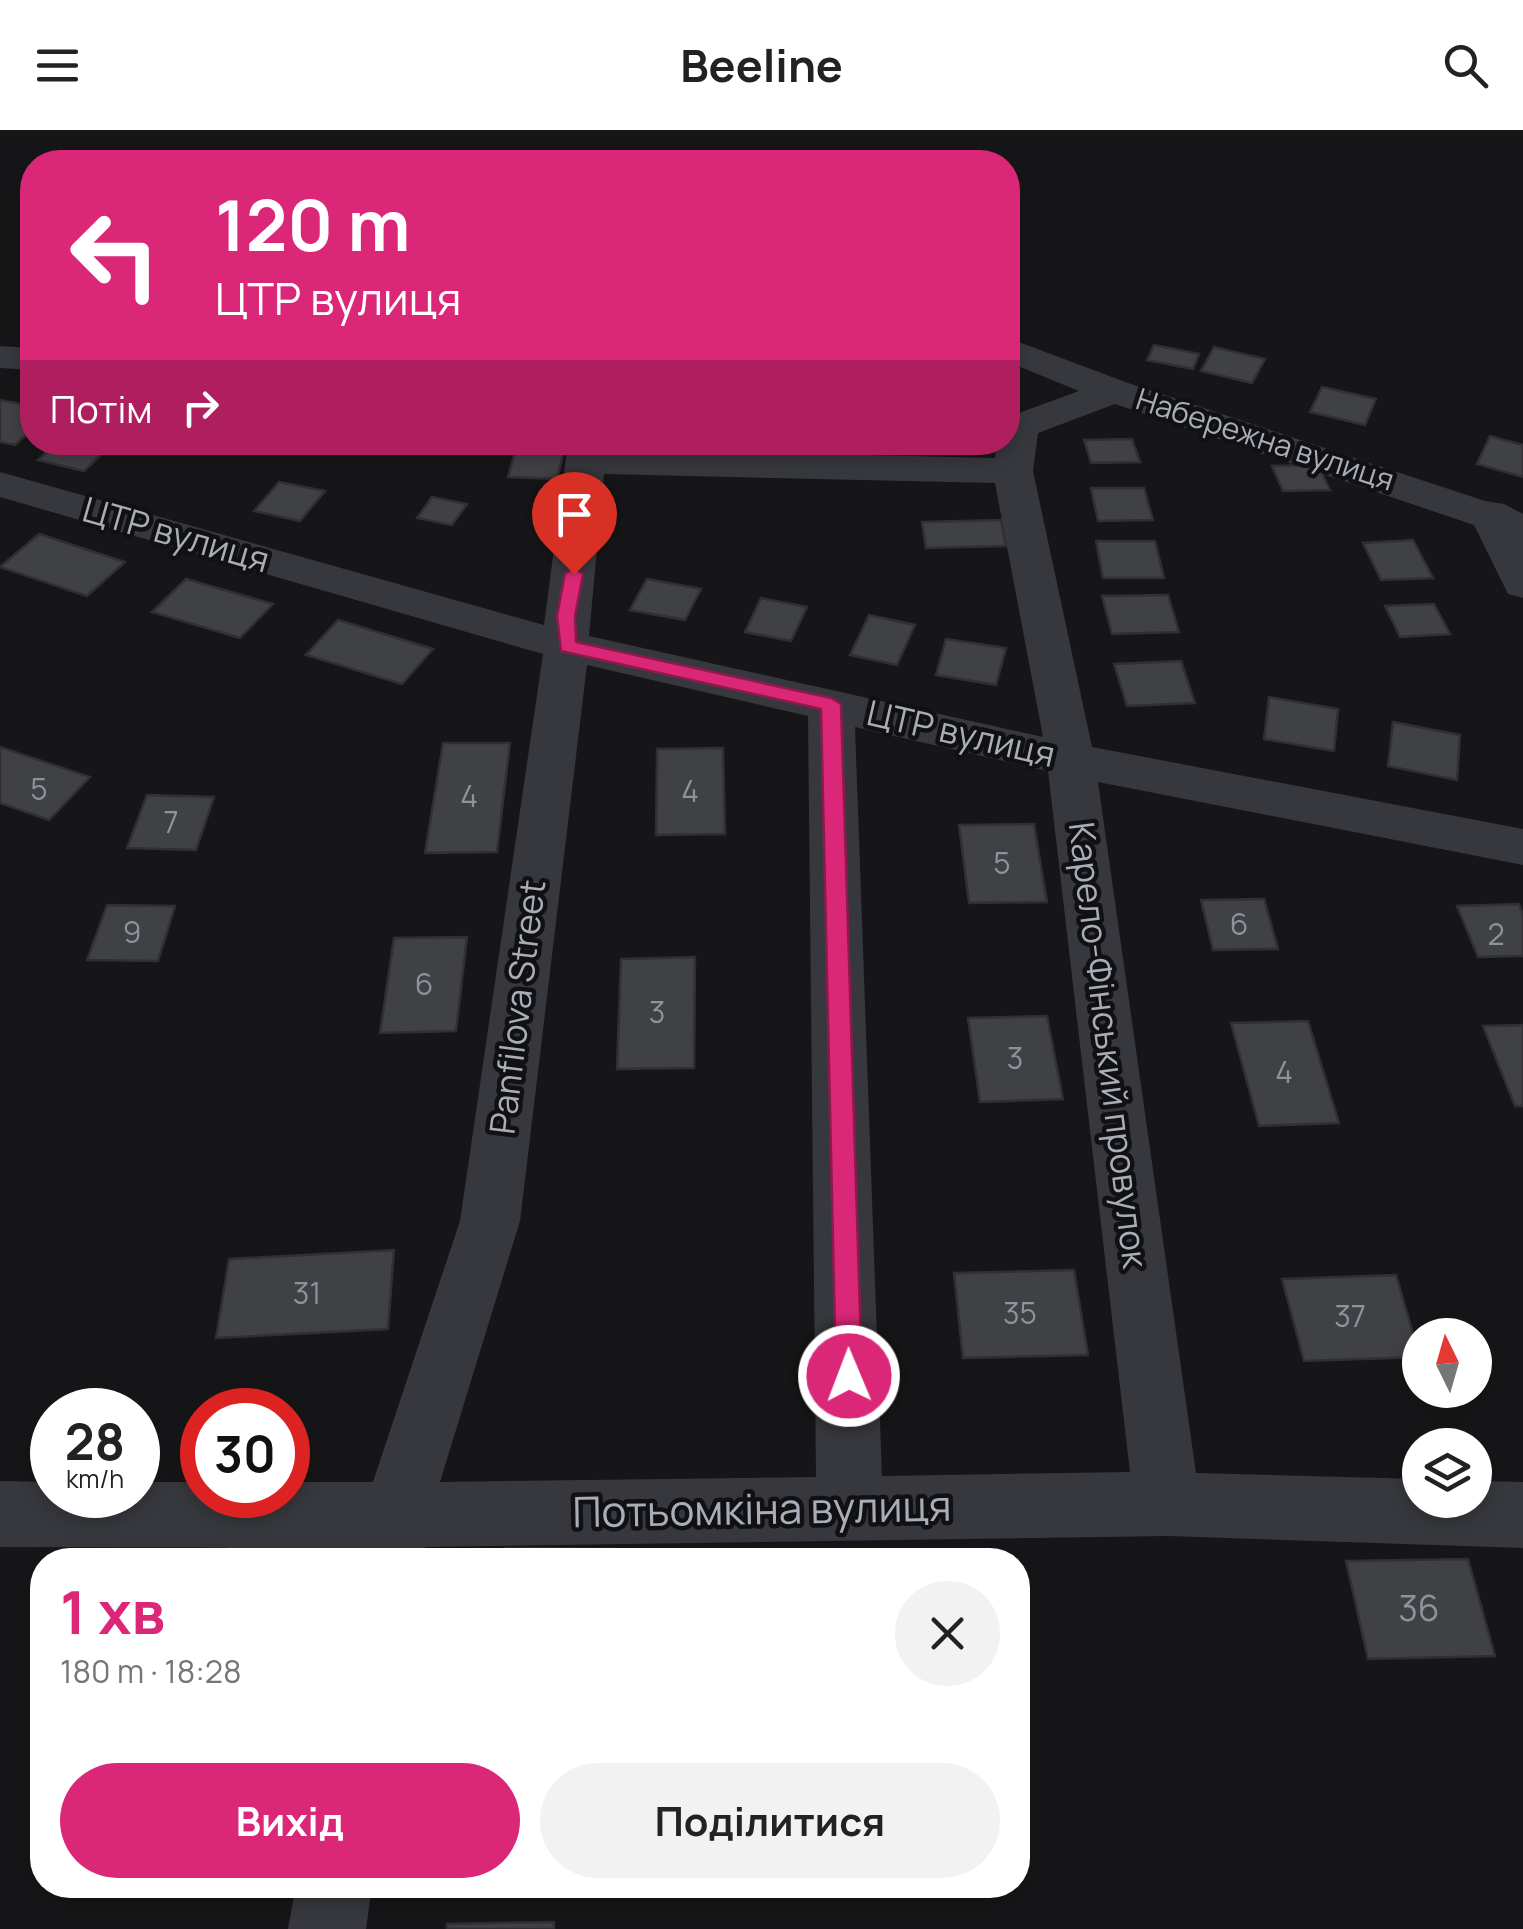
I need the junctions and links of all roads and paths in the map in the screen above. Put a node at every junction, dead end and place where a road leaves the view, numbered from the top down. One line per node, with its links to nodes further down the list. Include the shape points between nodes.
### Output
1 (1020, 355): 2 (street, Набережна вулиця)
2 (1114, 391): 3 (street); 9 (street, Набережна вулиця)
3 (1020, 426)
4 (588, 455): 11 (street, Panfilova Street)
5 (655, 455): 7 (street)
6 (1015, 455): 7 (street)
7 (1013, 471): 13 (street, Карело-Фінський провулок)
8 (0, 484): 11 (street, ЦТР вулиця)
9 (1506, 521): 10 (street)
10 (1523, 584)
11 (567, 646): 12 (street, ЦТР вулиця); 19 (street, Panfilova Street, via 490,1221)
12 (831, 704): 13 (street, ЦТР вулиця); 16 (street, via 851,1446)
13 (1071, 760): 14 (street, ЦТР вулиця); 15 (street, Карело-Фінський провулок)
14 (1523, 847)
15 (1168, 1504): 16 (street, Потьомкіна вулиця); 18 (street, Потьомкіна вулиця)
16 (847, 1508): 19 (street, Потьомкіна вулиця)
17 (0, 1514): 19 (street, Потьомкіна вулиця)
18 (1523, 1515)
19 (392, 1537)
20 (332, 1898): 21 (street)
21 (327, 1929)

